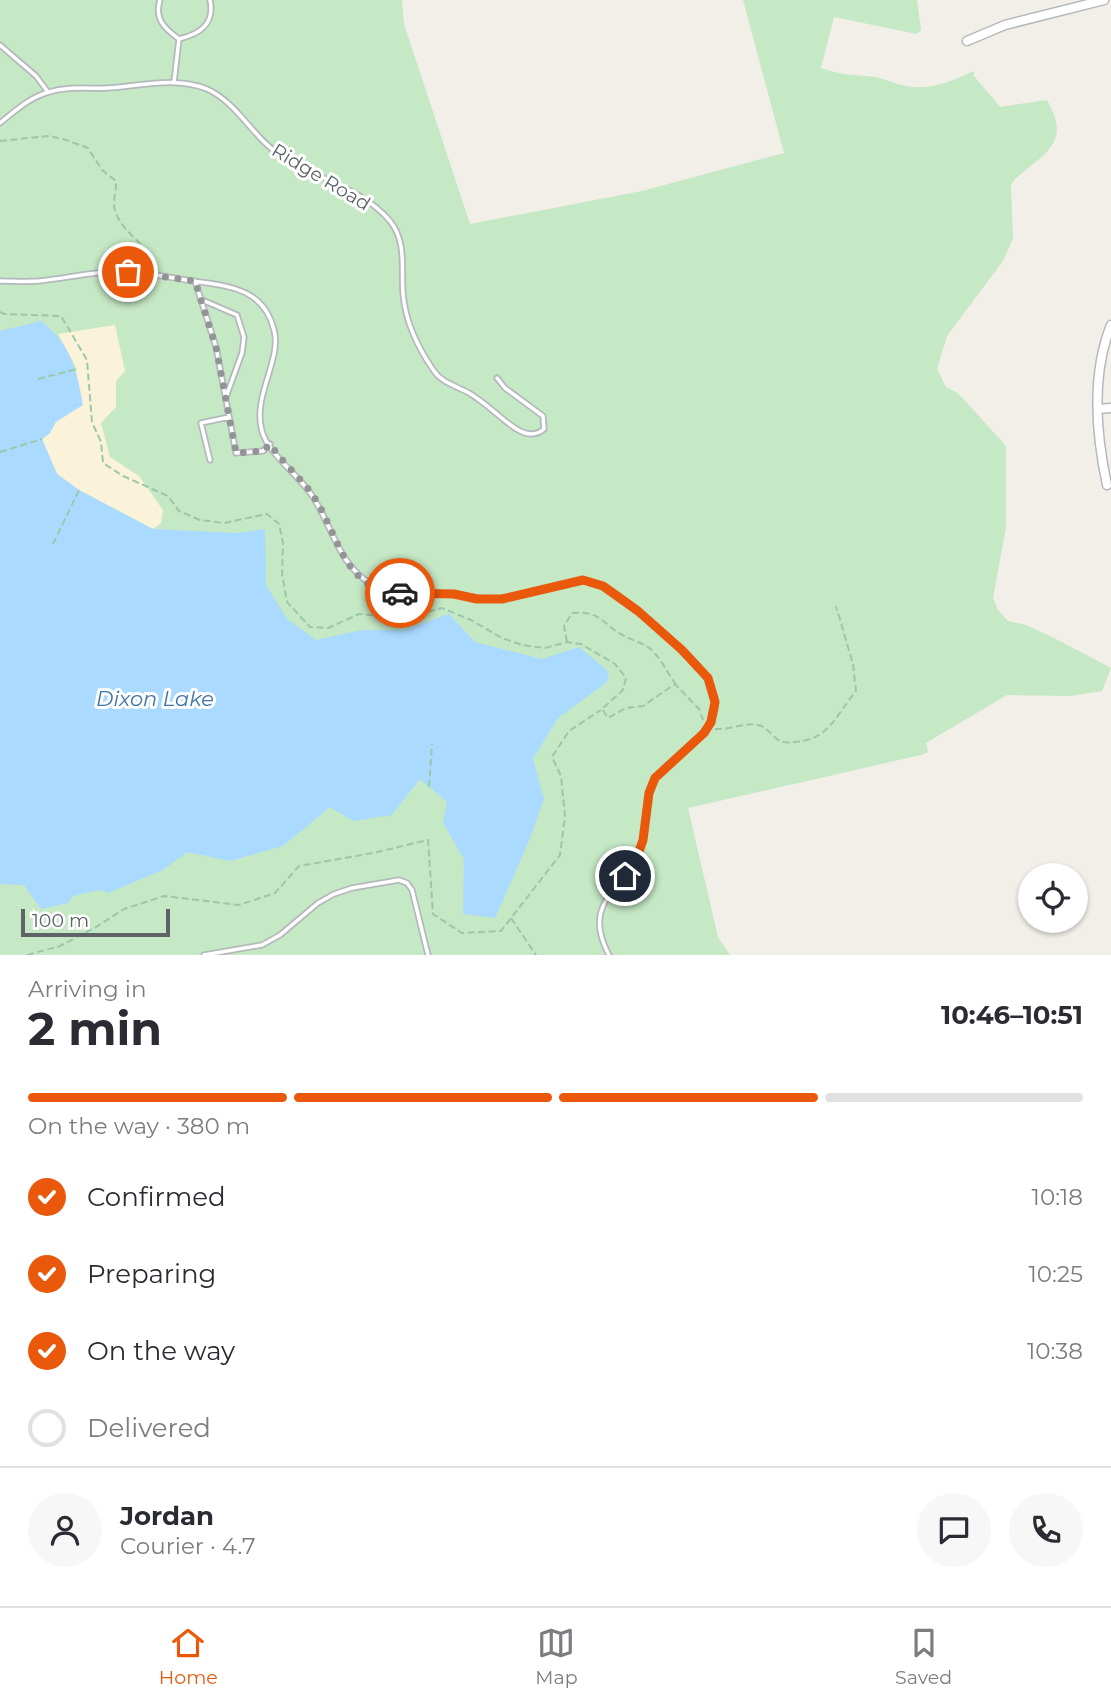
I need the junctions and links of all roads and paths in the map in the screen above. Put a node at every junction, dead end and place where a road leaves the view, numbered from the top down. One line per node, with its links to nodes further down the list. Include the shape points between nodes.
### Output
1 (160, 0): 4 (lane, via 161,23)
2 (210, 0): 4 (lane, via 207,26)
3 (1104, 0): 5 (street, via 1005,25)
4 (179, 40): 7 (lane)
5 (967, 41)
6 (0, 45): 8 (lane)
7 (174, 82): 8 (lane, Ridge Road); 17 (lane, Ridge Road, via 206,89 226,101 281,156 361,196 390,222 404,260 402,294 412,333 435,373 514,428 538,435 544,429 543,416)
8 (48, 92): 9 (lane, Ridge Road, via 27,101)
9 (0, 123)
10 (0, 141): 11 (path, via 48,136 88,148 102,170 116,181 116,214 153,260)
11 (155, 275): 12 (lane, via 96,273); 13 (lane)
12 (0, 281)
13 (195, 281): 14 (lane); 24 (lane, via 235,286 258,300 269,315 275,343 260,407 262,433)
14 (200, 299): 19 (lane, via 216,347); 19 (lane, via 237,315 244,337)
15 (1111, 325): 21 (street, via 1100,365)
16 (77, 369): 18 (path)
17 (497, 378)
18 (38, 379)
19 (225, 399): 22 (lane)
20 (1111, 408): 21 (street)
21 (1098, 409): 27 (street, via 1098,443)
22 (229, 416): 24 (lane, via 236,453 263,451); 26 (lane, via 201,423)
23 (42, 439): 25 (path)
24 (270, 444): 34 (lane, via 313,495 349,567 379,589 502,599 583,580 603,586 638,611 708,678 715,702)
25 (0, 452)
26 (210, 460)
27 (1107, 485)
28 (79, 490): 29 (path)
29 (53, 544)
30 (836, 606): 34 (path, via 856,691 832,725 816,738 788,743 756,724 730,730)
31 (567, 642): 32 (path, via 564,626 572,613 598,616 649,648)
32 (675, 684)
33 (602, 709): 37 (path, via 569,731 552,757 561,776 565,816 560,855)
34 (707, 728): 42 (lane, via 655,778 636,860 602,907 601,932)
35 (432, 744): 36 (path)
36 (429, 786)
37 (511, 917): 39 (path, via 501,931 462,933 432,914 428,840 299,866 275,893 239,905 164,895 124,909 60,946); 41 (path)
38 (428, 954): 40 (lane, via 412,890 399,880 334,894 262,945)
39 (27, 955)
40 (204, 955)
41 (536, 955)
42 (609, 955)

